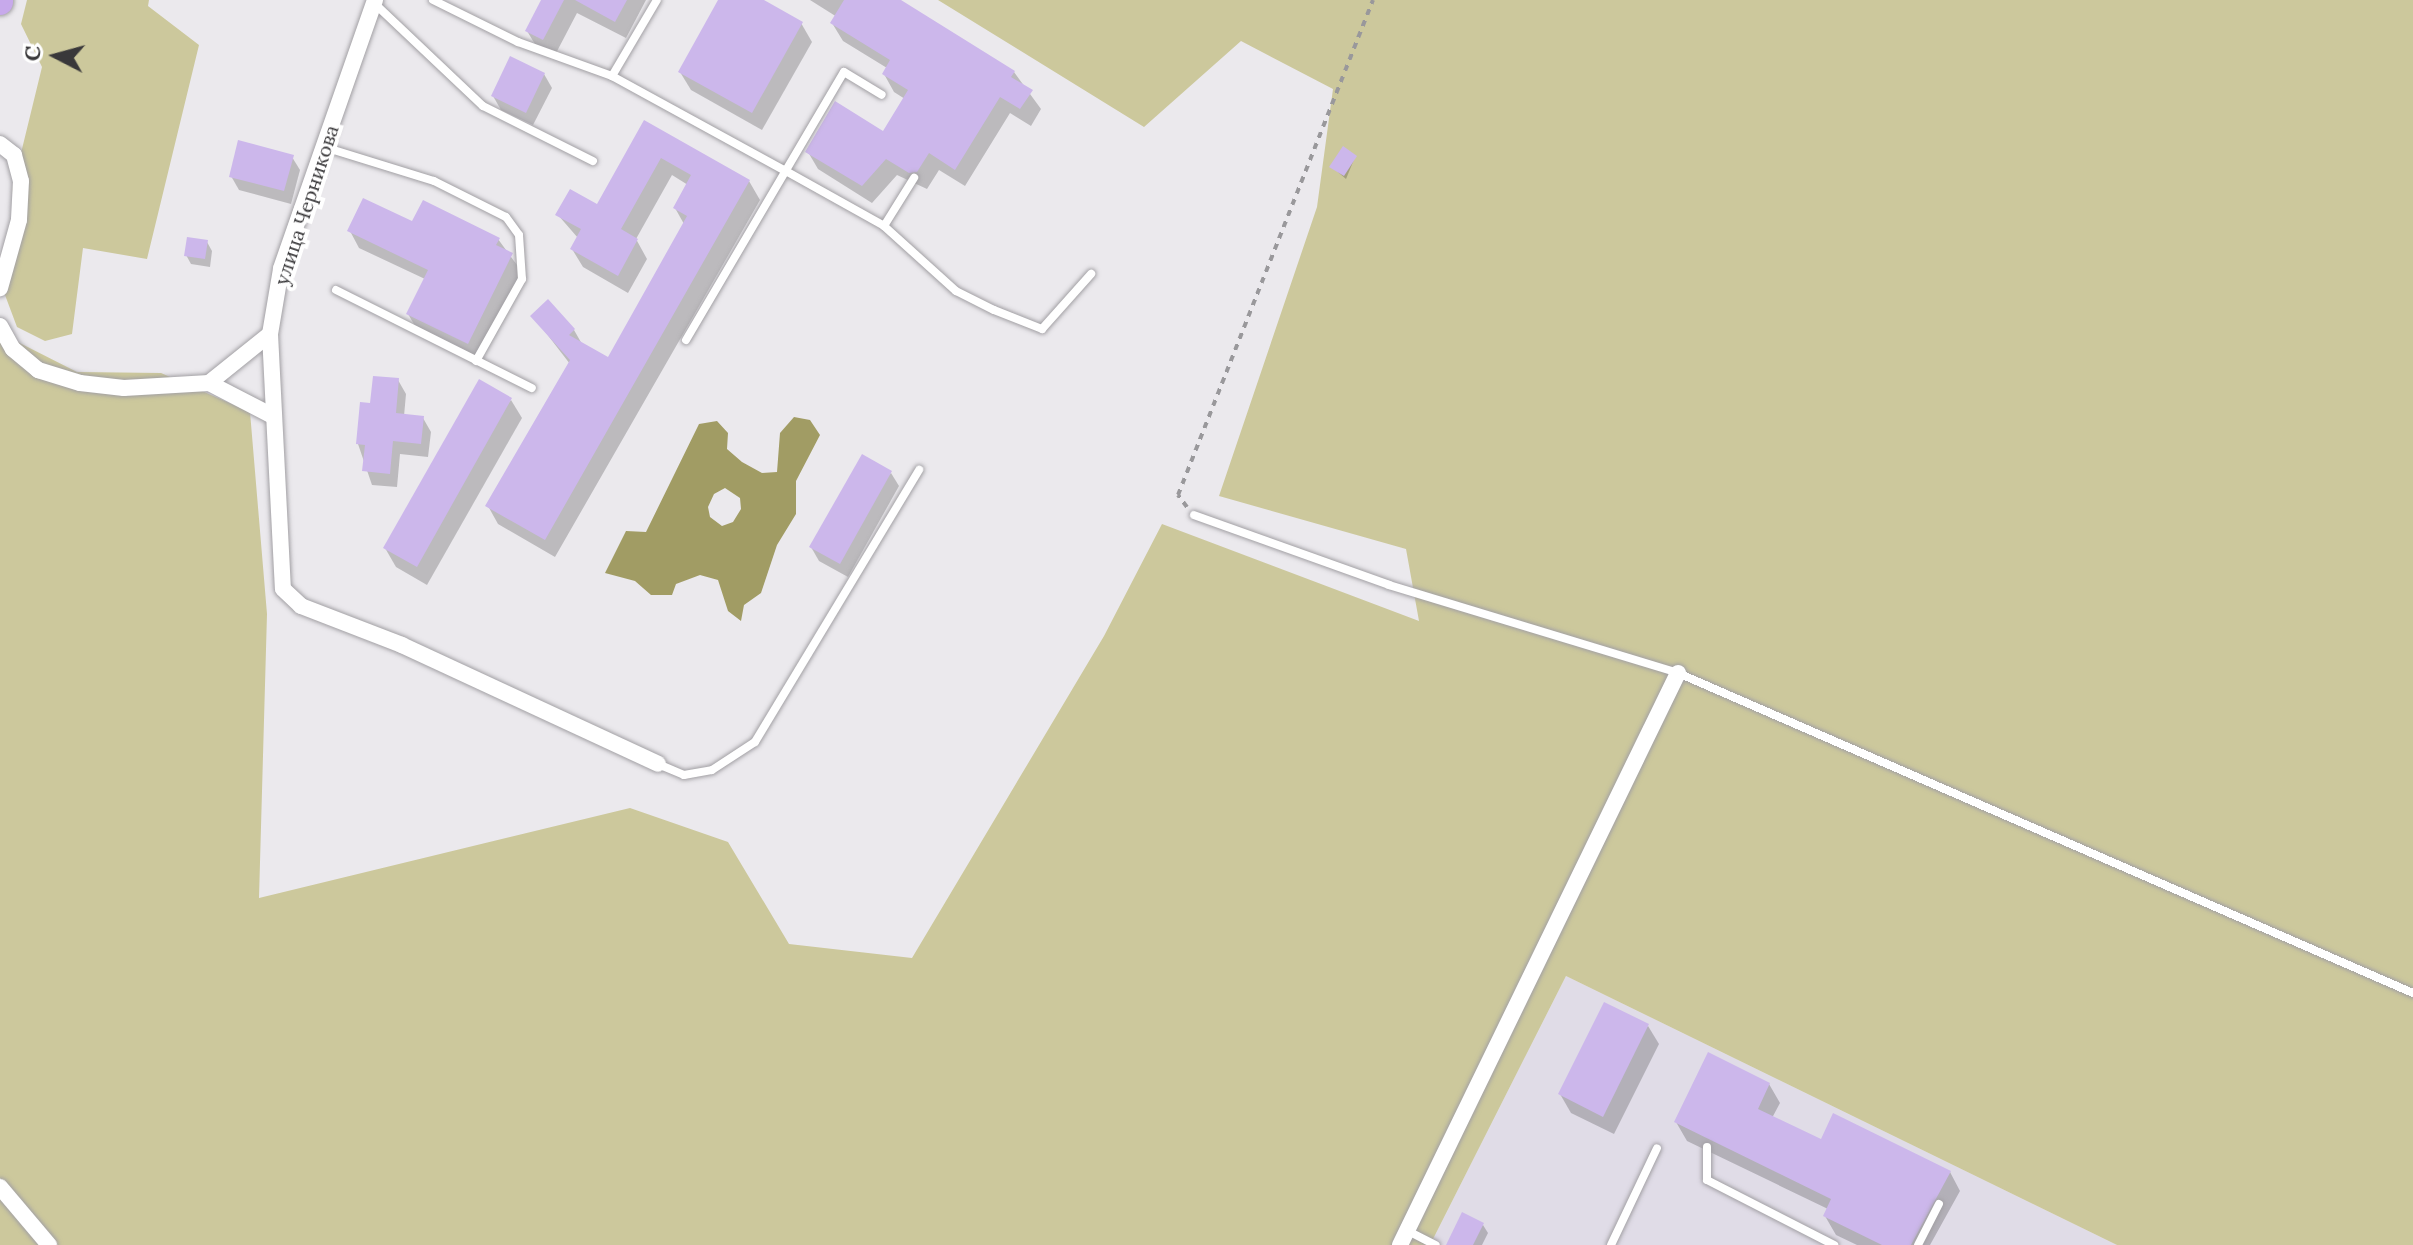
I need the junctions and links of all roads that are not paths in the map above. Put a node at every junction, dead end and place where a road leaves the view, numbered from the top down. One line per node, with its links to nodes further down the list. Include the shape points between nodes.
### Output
1 (433, 0): 4 (lane, via 518,42)
2 (657, 0): 4 (lane)
3 (374, 1): 7 (street, улица Черникова); 8 (lane, via 483,106)
4 (612, 76): 9 (lane)
5 (882, 95): 9 (lane, via 844,72)
6 (0, 144): 13 (street, via 14,155 21,181 19,220)
7 (324, 147): 16 (street, улица Черникова, via 281,269); 18 (lane, via 434,181 506,217 519,235 522,279)
8 (593, 161)
9 (784, 170): 11 (lane); 17 (lane)
10 (914, 178): 11 (lane)
11 (884, 226): 12 (lane, via 956,291 1042,329)
12 (1091, 274)
13 (0, 288)
14 (336, 290): 18 (lane)
15 (0, 326): 19 (street, via 13,349 38,370 80,383 124,388)
16 (270, 334): 19 (street); 21 (street, улица Черникова)
17 (686, 340)
18 (476, 361): 20 (lane)
19 (209, 383): 21 (street)
20 (532, 388)
21 (273, 416): 25 (street, улица Черникова, via 280,467 278,561 283,589 301,606 402,645)
22 (919, 470): 25 (lane, via 755,742 712,770 684,775)
23 (1194, 515): 24 (lane, via 1389,585)
24 (1678, 673): 26 (lane); 31 (street)
25 (658, 764)
26 (2413, 993)
27 (1707, 1147): 35 (lane, via 1707,1180)
28 (1657, 1148): 34 (lane)
29 (0, 1187): 32 (street)
30 (1939, 1204): 36 (lane)
31 (1404, 1238): 33 (lane)
32 (49, 1245)
33 (1436, 1245)
34 (1611, 1245)
35 (1834, 1245)
36 (1918, 1245)

